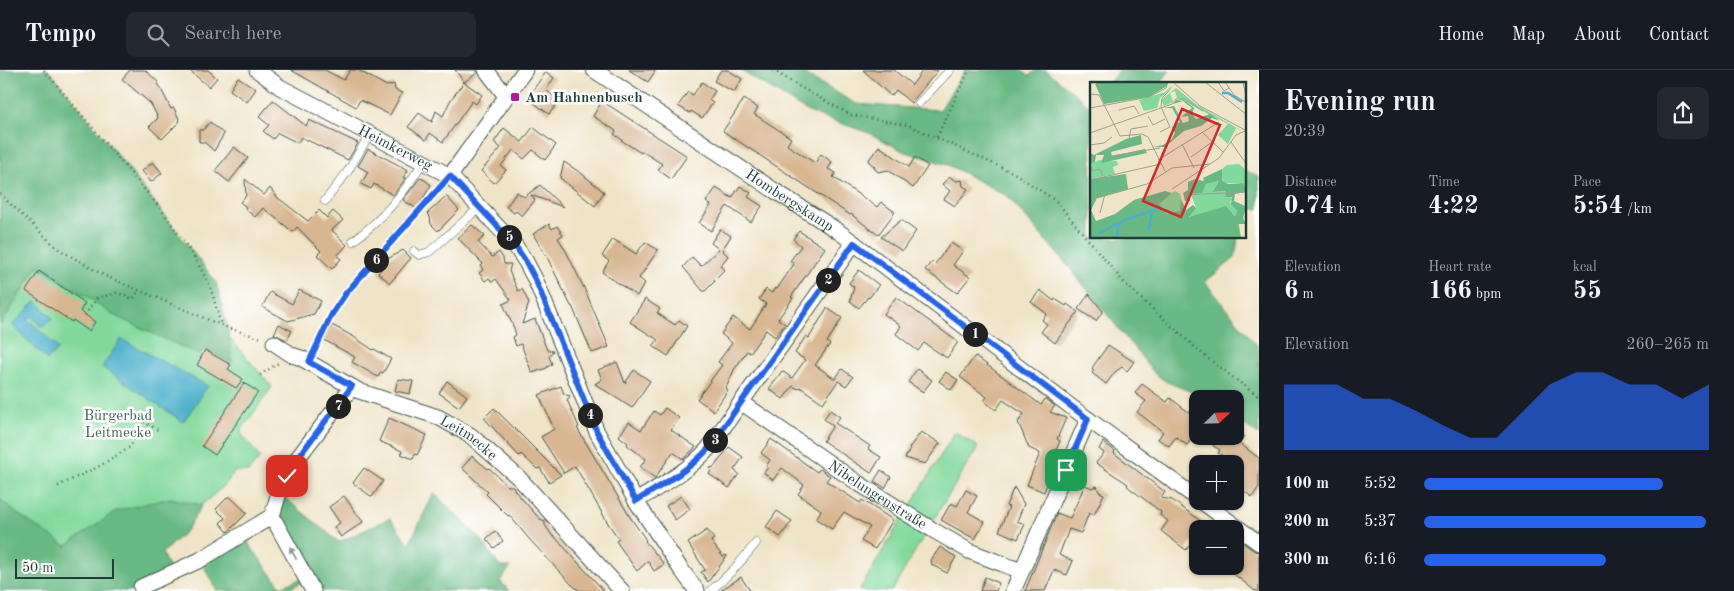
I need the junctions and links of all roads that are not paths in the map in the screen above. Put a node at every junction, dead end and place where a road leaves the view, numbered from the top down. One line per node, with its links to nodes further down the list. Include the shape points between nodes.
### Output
1 (257, 70): 8 (street, Heimkerweg, via 280,87)
2 (486, 70): 6 (street)
3 (525, 70): 6 (street)
4 (594, 70): 14 (street, Hombergskamp)
5 (950, 70): 7 (lane)
6 (506, 96): 10 (street)
7 (919, 103)
8 (370, 134): 9 (street, Heimkerweg); 11 (lane)
9 (423, 162): 10 (street, Heimkerweg); 13 (lane, via 402,194)
10 (450, 176): 12 (street, Heimkerweg)
11 (325, 201)
12 (480, 206): 15 (lane, via 429,252 419,255); 21 (street, Heimkerweg, via 526,262 597,432)
13 (353, 240)
14 (854, 243): 18 (street); 19 (street, Hombergskamp)
15 (414, 251)
16 (274, 343): 17 (street, Leitmecke)
17 (352, 386): 23 (street, via 293,464); 29 (street, Leitmecke, via 438,417 470,435 519,478)
18 (741, 402): 21 (street, via 697,462); 26 (street, Nibelungenstraße, via 933,530 969,551)
19 (1088, 419): 20 (street, Hombergskamp); 26 (street)
20 (1189, 492)
21 (636, 501): 30 (street, Heimkerweg)
22 (1213, 510): 25 (street)
23 (272, 516): 27 (street, via 200,560); 28 (street, one-way to 23)
24 (756, 543): 31 (lane, via 740,564)
25 (1259, 543)
26 (1021, 571): 32 (street)
27 (142, 587)
28 (313, 591)
29 (622, 591)
30 (698, 591)
31 (710, 591)
32 (1013, 591)

